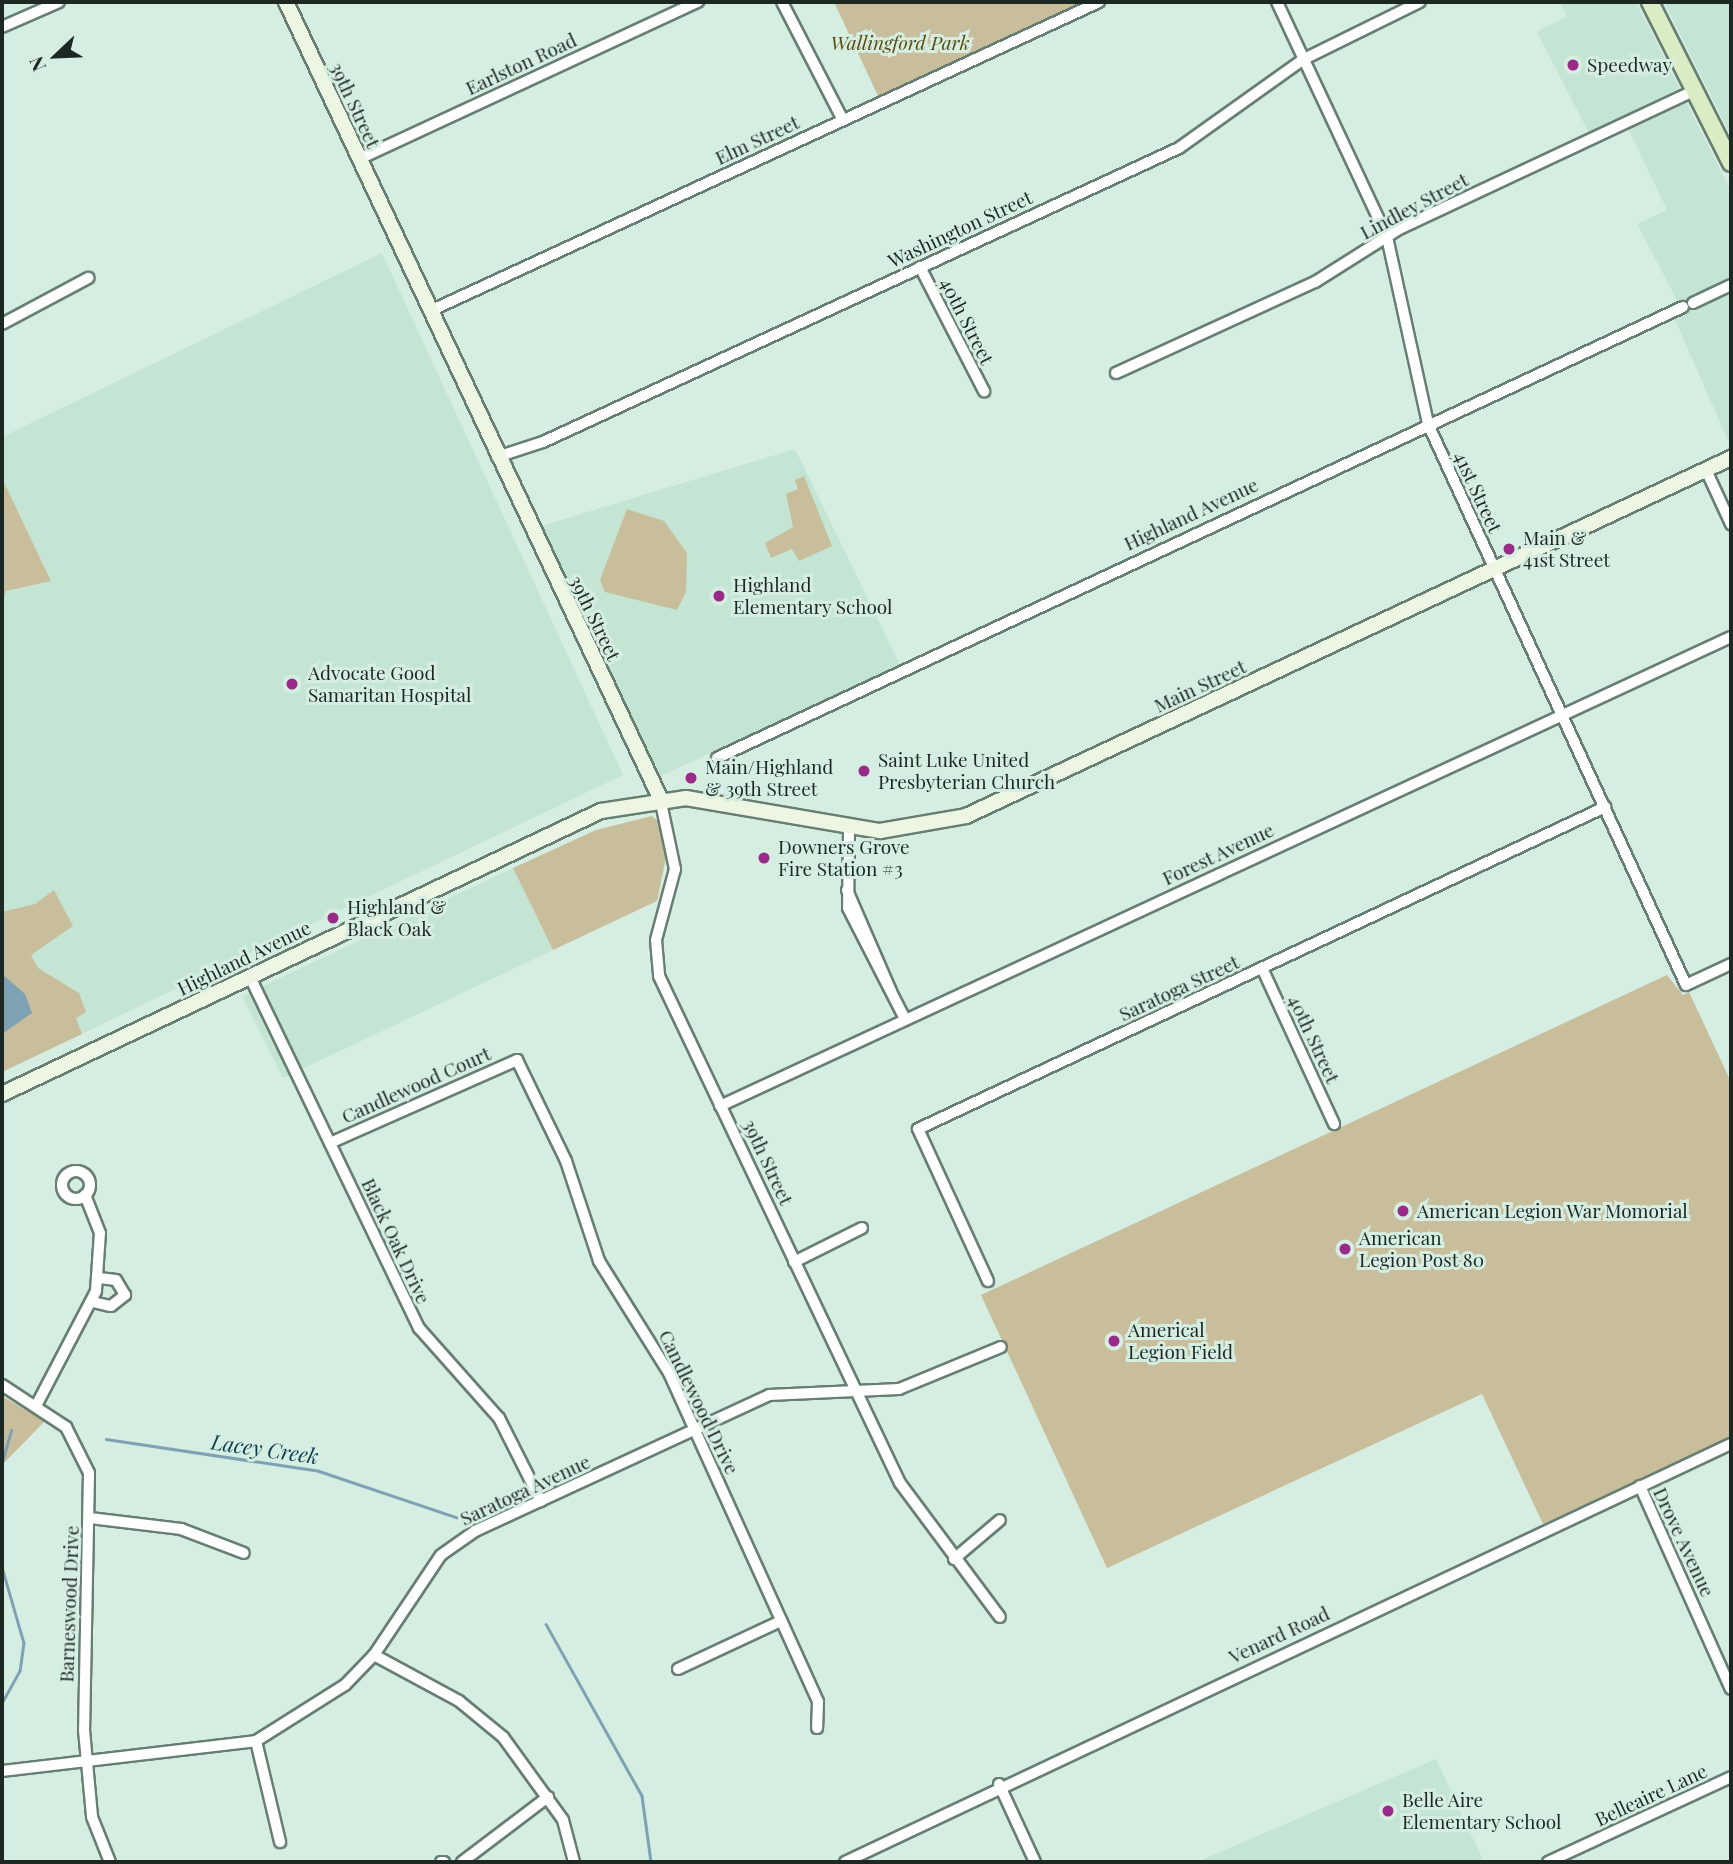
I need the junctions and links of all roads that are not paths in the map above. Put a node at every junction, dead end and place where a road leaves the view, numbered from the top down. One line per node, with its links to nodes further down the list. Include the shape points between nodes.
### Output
1 (58, 2): 9 (street)
2 (286, 2): 13 (main road, 39th Street)
3 (698, 2): 13 (street, Earlston Road)
4 (782, 2): 12 (street)
5 (1098, 2): 12 (street, Elm Street)
6 (1277, 2): 10 (street, 41st Street)
7 (1420, 2): 10 (street, Washington Street)
8 (1650, 2): 11 (main road)
9 (2, 27)
10 (1304, 59): 15 (street, 41st Street); 16 (street, Washington Street, via 1191,141)
11 (1694, 91): 14 (main road); 15 (street, Lindley Street)
12 (844, 120): 19 (street, Elm Street)
13 (359, 159): 19 (main road, 39th Street)
14 (1731, 163)
15 (1387, 237): 21 (street, Lindley Street, via 1315,282); 23 (street, 41st Street)
16 (920, 267): 22 (street, 40th Street); 24 (street, Washington Street)
17 (88, 278): 20 (street)
18 (1731, 285): 23 (street, Highland Avenue)
19 (430, 311): 24 (main road, 39th Street)
20 (2, 321)
21 (1116, 373)
22 (984, 391)
23 (1427, 424): 28 (street, 41st Street); 31 (street, Highland Avenue)
24 (497, 457): 32 (main road, 39th Street)
25 (1731, 458): 26 (main road, Main Street)
26 (1706, 470): 27 (street); 28 (main road, Main Street)
27 (1731, 524)
28 (1495, 570): 30 (street, 41st Street); 34 (main road, Main Street, via 965,816 912,830)
29 (1731, 638): 30 (street, Forest Avenue)
30 (1562, 713): 33 (street, 41st Street); 38 (street, Forest Avenue)
31 (717, 758)
32 (660, 798): 34 (main road, Main Street, via 714,800); 37 (main road, Highland Avenue, via 568,824); 41 (street, 39th Street, via 675,869 656,960)
33 (1605, 807): 35 (street, 41st Street, via 1686,985); 36 (street, Saratoga Street)
34 (849, 830): 38 (street, via 845,889 861,938)
35 (1731, 964)
36 (1262, 968): 42 (street, 40th Street); 48 (street, Saratoga Street, via 918,1129)
37 (250, 977): 40 (main road, Highland Avenue); 43 (street, Black Oak Drive)
38 (905, 1019): 41 (street, Forest Avenue)
39 (517, 1060): 43 (street, Candlewood Court); 54 (street, Candlewood Drive, via 566,1161 599,1261 655,1348)
40 (2, 1094)
41 (720, 1106): 46 (street, 39th Street)
42 (1334, 1124)
43 (330, 1143): 57 (street, Black Oak Drive, via 419,1328 499,1418)
44 (85, 1195): 47 (street, via 100,1233)
45 (862, 1228): 46 (street)
46 (794, 1262): 52 (street, 39th Street)
47 (99, 1278): 49 (street); 49 (street, via 116,1280 125,1295 111,1306)
48 (988, 1281)
49 (93, 1302): 53 (street)
50 (1001, 1347): 52 (street, Saratoga Avenue, via 911,1387)
51 (2, 1385): 53 (street, Barneswood Drive)
52 (856, 1391): 54 (street, Saratoga Avenue, via 769,1395); 61 (street, 39th Street, via 908,1497)
53 (37, 1404): 58 (street, Barneswood Drive, via 79,1444 89,1472)
54 (694, 1429): 57 (street, Saratoga Avenue); 63 (street, Candlewood Drive)
55 (1731, 1444): 56 (street, Venard Road)
56 (1640, 1486): 66 (street, Drove Avenue); 72 (street, Venard Road)
57 (541, 1501): 64 (street, Saratoga Avenue, via 441,1555)
58 (90, 1518): 60 (street, via 181,1529); 69 (street, Barneswood Drive, via 83,1699)
59 (1000, 1520): 61 (street)
60 (244, 1553)
61 (954, 1559): 62 (street, 39th Street)
62 (1000, 1617)
63 (781, 1621): 65 (street); 67 (street, Candlewood Drive, via 818,1702)
64 (374, 1655): 68 (street, Saratoga Avenue, via 321,1705); 73 (street, via 480,1716)
65 (678, 1669)
66 (1731, 1689)
67 (817, 1728)
68 (256, 1741): 69 (street, Saratoga Avenue); 74 (street)
69 (88, 1765): 70 (street, Saratoga Avenue); 75 (street, Barneswood Drive, via 92,1817)
70 (2, 1771)
71 (1731, 1777): 80 (street, Belleaire Lane)
72 (999, 1784): 78 (street, Venard Road); 79 (street)
73 (548, 1797): 76 (street); 77 (street, via 564,1820)
74 (280, 1842)
75 (110, 1862)
76 (462, 1862)
77 (574, 1862)
78 (845, 1862)
79 (1035, 1862)
80 (1548, 1862)

